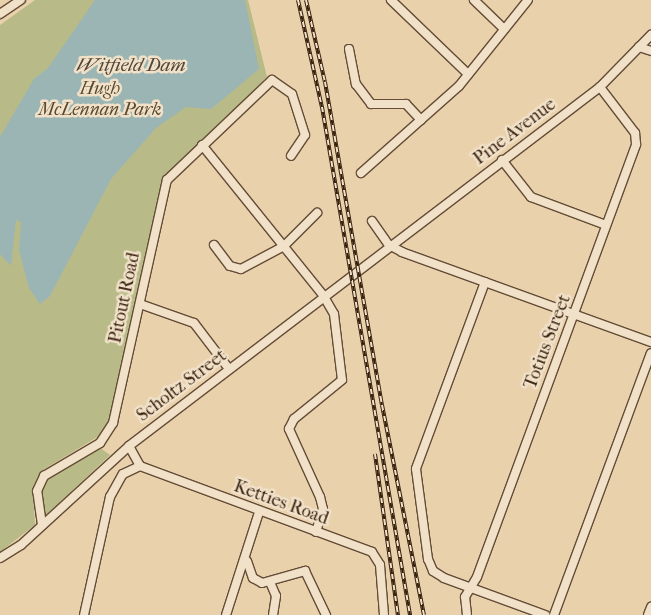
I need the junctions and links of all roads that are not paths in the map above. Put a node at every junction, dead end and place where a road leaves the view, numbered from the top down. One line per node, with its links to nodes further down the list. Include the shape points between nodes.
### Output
1 (21, 0): 5 (street)
2 (391, 0): 11 (street)
3 (474, 0): 6 (street)
4 (528, 0): 6 (street)
5 (0, 14)
6 (504, 29): 11 (street)
7 (651, 35): 8 (street, Pine Avenue)
8 (639, 47): 10 (street); 12 (street, Pine Avenue)
9 (349, 49): 13 (street, via 356,84 372,104 406,104)
10 (651, 51)
11 (468, 74): 13 (street)
12 (600, 87): 16 (street, Pine Avenue); 20 (street, Totius Street, via 637,138)
13 (421, 120): 17 (street)
14 (202, 145): 15 (street, Pitout Road, via 267,82 282,83 296,103 304,140); 23 (street); 26 (street, Pitout Road, via 166,182)
15 (291, 156)
16 (502, 160): 20 (street, via 531,197); 22 (street, Pine Avenue)
17 (361, 173)
18 (316, 213): 23 (street)
19 (372, 221): 22 (street)
20 (606, 225): 27 (street, Totius Street)
21 (214, 245): 23 (street, via 236,269)
22 (389, 245): 24 (street); 25 (street, Scholtz Street)
23 (284, 246): 25 (street)
24 (485, 282): 27 (street); 39 (street, via 415,477 433,571)
25 (323, 295): 30 (street, Scholtz Street); 35 (street, via 335,320 342,380 289,429 320,497 323,510)
26 (140, 304): 30 (street, via 191,321); 34 (street, Pitout Road, via 113,423 100,443 44,476 37,491)
27 (575, 315): 28 (street); 39 (street, Totius Street)
28 (651, 342)
29 (651, 353): 48 (street)
30 (229, 369): 31 (street, Scholtz Street)
31 (129, 446): 32 (street); 34 (street, Scholtz Street)
32 (140, 466): 33 (street, Ketties Road); 41 (street, via 123,474 110,497)
33 (259, 512): 35 (street, Ketties Road); 37 (street)
34 (42, 525): 36 (street, Scholtz Street)
35 (316, 532): 45 (street, Ketties Road, via 377,557)
36 (0, 558)
37 (247, 561): 38 (street, via 255,580); 42 (street)
38 (270, 582): 43 (street, via 276,596); 44 (street, via 305,571)
39 (471, 589): 46 (street, Totius Street, via 465,597); 47 (street)
40 (651, 607): 49 (street)
41 (84, 615)
42 (226, 615)
43 (273, 615)
44 (326, 615)
45 (384, 615)
46 (467, 615)
47 (545, 615)
48 (554, 615)
49 (648, 615)

